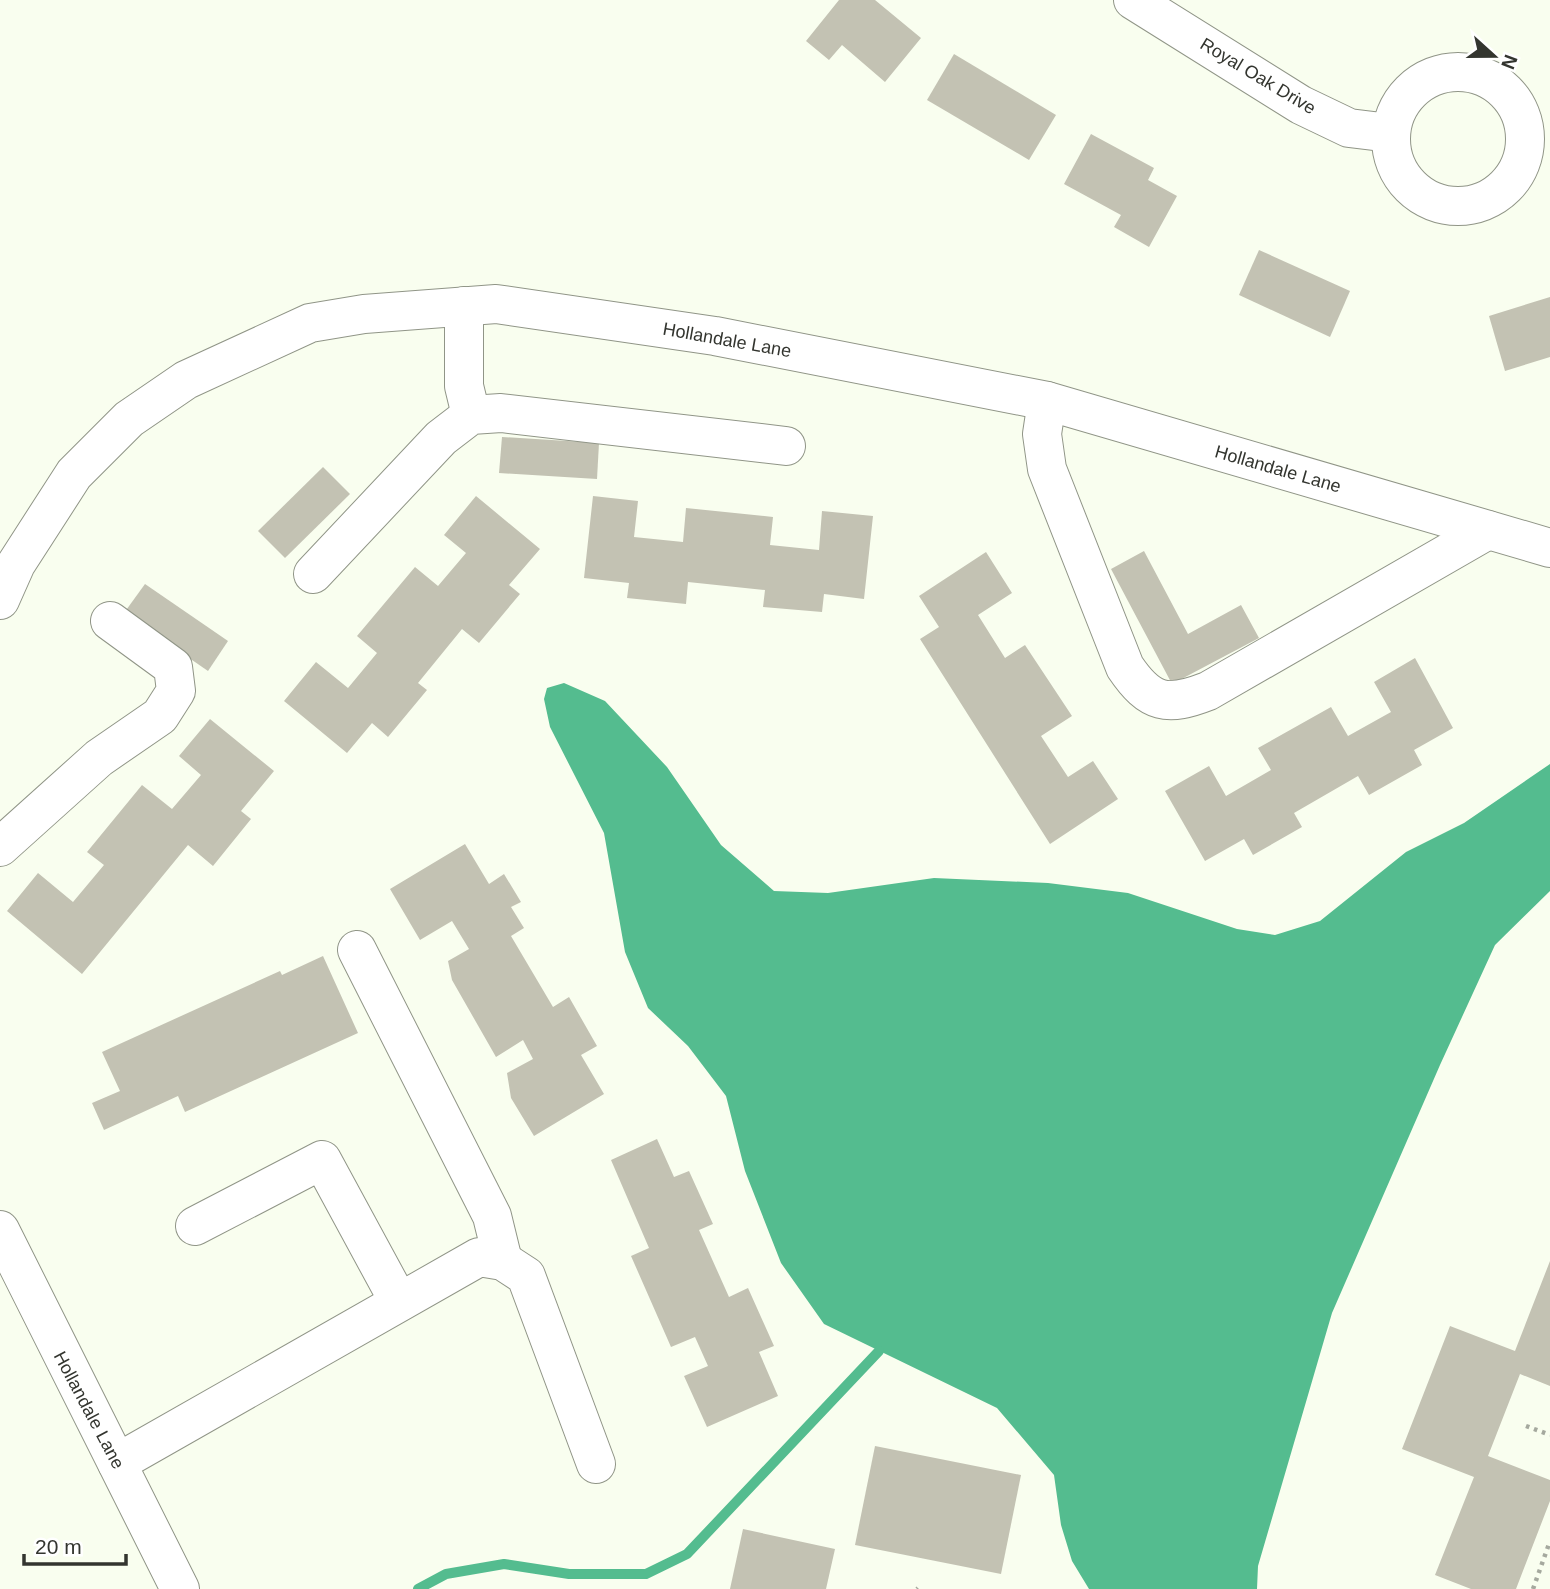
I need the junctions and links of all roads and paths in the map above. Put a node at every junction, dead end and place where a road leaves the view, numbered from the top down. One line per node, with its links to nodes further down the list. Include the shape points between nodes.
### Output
1 (1133, 0): 2 (street, Royal Oak Drive, via 1301,105 1349,128)
2 (1390, 133)
3 (464, 306): 4 (street, Hollandale Lane, via 496,304 715,336); 5 (street, via 464,386); 10 (street, Hollandale Lane, via 310,323 186,380 129,419 74,474 16,564)
4 (1047, 401): 7 (street, Hollandale Lane); 7 (street, via 1042,434 1047,470 1125,667 1138,687 1161,700 1180,702 1208,691)
5 (471, 415): 6 (street, via 501,413); 9 (street, via 441,438)
6 (786, 446)
7 (1488, 530): 8 (street, Hollandale Lane)
8 (1550, 548)
9 (313, 574)
10 (0, 600)
11 (110, 621): 12 (street, via 173,667 176,691 170,705 147,727 100,758)
12 (0, 848)
13 (357, 950): 16 (street, via 492,1216)
14 (195, 1226): 17 (street, via 322,1160)
15 (0, 1230): 20 (street, Hollandale Lane)
16 (503, 1261): 17 (street, via 479,1257); 21 (street, via 526,1276)
17 (399, 1302): 20 (street)
18 (1526, 1426): 19 (path)
19 (1550, 1435)
20 (117, 1463): 23 (street, Hollandale Lane)
21 (596, 1464)
22 (1550, 1541): 24 (path)
23 (180, 1589)
24 (1534, 1589)

